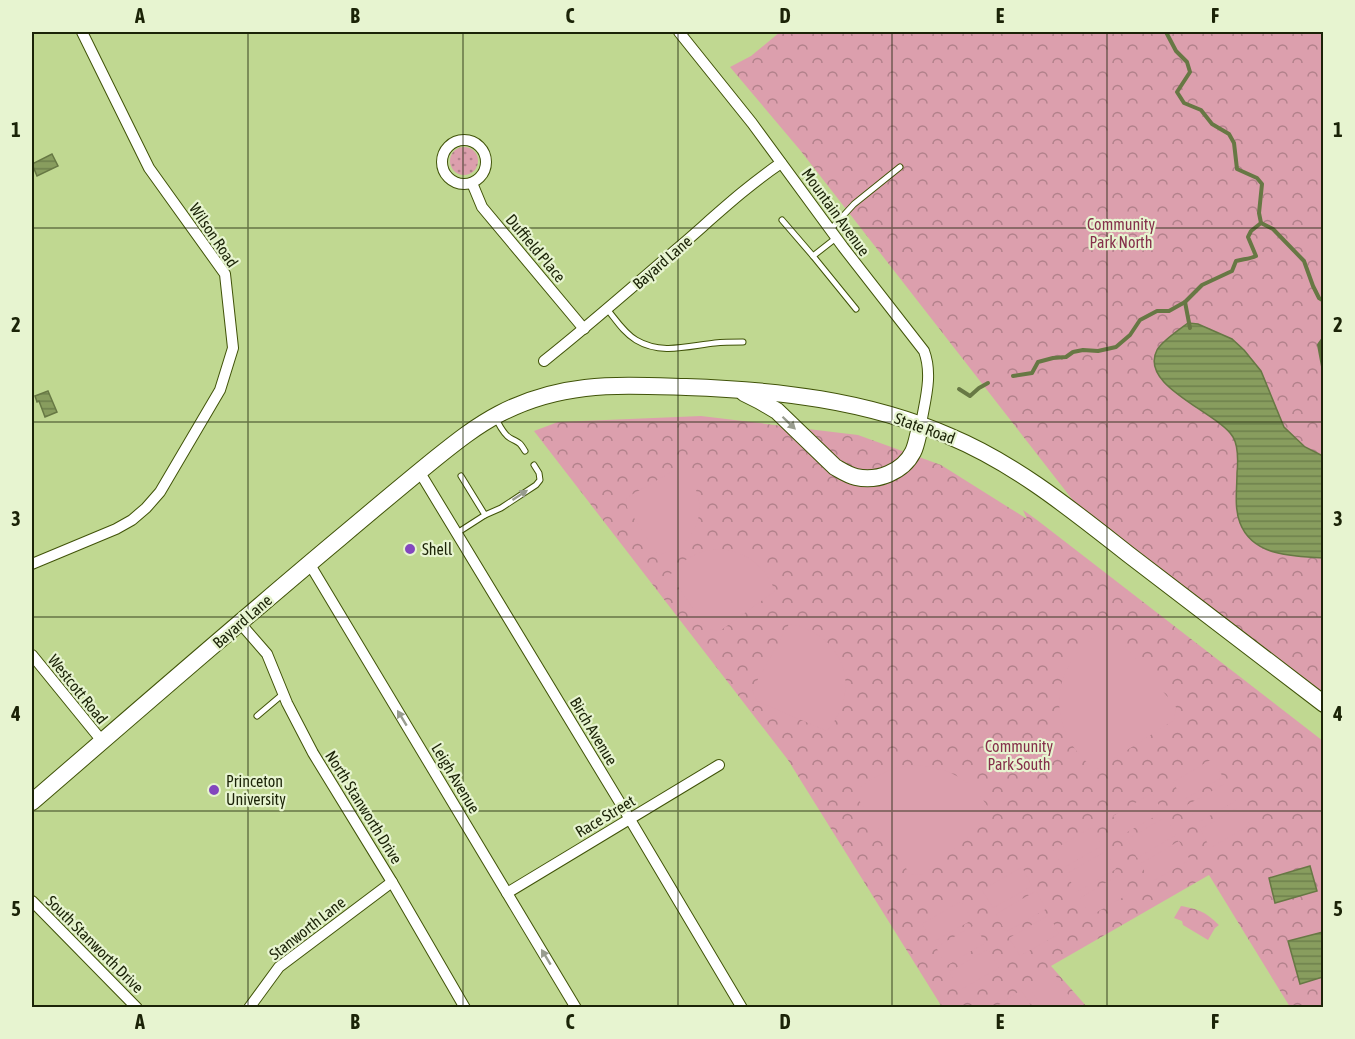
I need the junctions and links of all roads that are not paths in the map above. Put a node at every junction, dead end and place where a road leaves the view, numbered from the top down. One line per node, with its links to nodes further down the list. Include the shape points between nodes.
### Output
1 (82, 32): 25 (street, Wilson Road, via 149,168 225,274 232,348 220,390 160,492 132,520 116,529)
2 (679, 32): 3 (street, Mountain Avenue)
3 (781, 163): 7 (street, Mountain Avenue); 9 (street, Bayard Lane)
4 (900, 167): 7 (lane, via 854,204)
5 (472, 183): 5 (street, via 482,174 486,161 476,144 462,140 449,146 442,167 450,180); 11 (street, Duffield Place, via 482,207)
6 (782, 220): 8 (lane)
7 (833, 234): 8 (lane); 16 (street, Mountain Avenue, via 924,351 929,374)
8 (813, 256): 10 (lane)
9 (607, 309): 11 (street, Bayard Lane); 12 (lane, via 637,340 660,349)
10 (856, 309)
11 (584, 329): 13 (street, Bayard Lane)
12 (743, 342)
13 (544, 361)
14 (719, 388): 15 (highway, State Road, via 580,387 524,402); 16 (highway, State Road, via 823,399); 16 (highway, one-way to 16, via 743,393 777,411 835,467 857,477 884,476 906,462 914,451)
15 (494, 416): 17 (highway, State Road); 18 (lane, via 508,437 518,441)
16 (921, 424): 29 (highway, State Road, via 988,454 1023,475)
17 (456, 442): 20 (highway, Bayard Lane)
18 (525, 451)
19 (534, 465): 22 (lane, one-way to 19, via 536,485 540,480)
20 (419, 471): 23 (street, Birch Avenue); 24 (highway, Bayard Lane)
21 (461, 476): 22 (lane)
22 (484, 515): 23 (lane)
23 (457, 533): 34 (street, Birch Avenue)
24 (309, 563): 26 (highway, Bayard Lane); 36 (street, Leigh Avenue, one-way to 24)
25 (32, 564)
26 (240, 623): 28 (street, North Stanworth Drive, via 267,654); 31 (highway, Bayard Lane)
27 (32, 655): 31 (street, Westcott Road)
28 (283, 694): 30 (lane); 35 (street, North Stanworth Drive, via 313,753)
29 (1323, 704)
30 (257, 716)
31 (102, 741): 33 (highway, Bayard Lane)
32 (719, 765): 34 (street, Race Street)
33 (32, 802)
34 (629, 819): 36 (street, Race Street); 42 (street, Birch Avenue)
35 (393, 882): 39 (street, Stanworth Lane, via 279,967); 40 (street, North Stanworth Drive)
36 (507, 893): 41 (street, Leigh Avenue, one-way to 36)
37 (32, 901): 38 (street, South Stanworth Drive)
38 (137, 1008)
39 (249, 1008)
40 (465, 1008)
41 (576, 1008)
42 (742, 1008)

